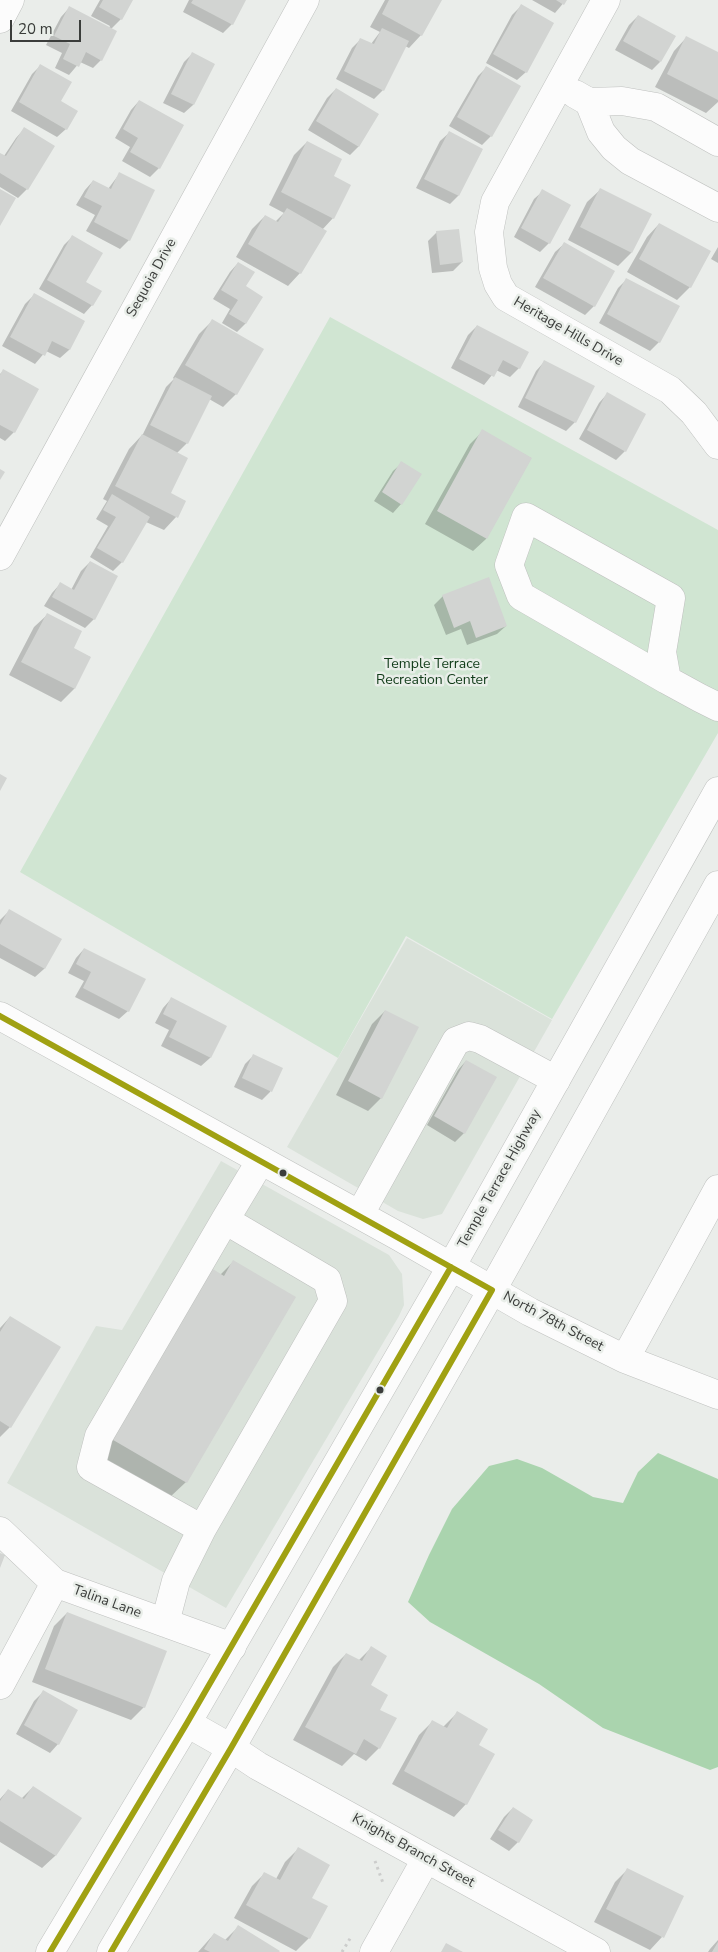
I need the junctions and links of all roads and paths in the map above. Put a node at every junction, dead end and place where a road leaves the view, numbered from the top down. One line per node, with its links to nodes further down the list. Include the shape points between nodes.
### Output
1 (10, 0): 4 (street)
2 (305, 0): 10 (street, Sequoia Drive)
3 (606, 0): 5 (street, Heritage Hills Drive)
4 (0, 19)
5 (558, 85): 6 (street); 9 (street, Heritage Hills Drive, via 495,202 491,216 490,250 498,284 506,297 518,306 670,390 694,413)
6 (589, 102): 7 (street, via 622,101 656,107); 8 (street, via 601,132 614,148 630,161)
7 (718, 142)
8 (718, 208)
9 (718, 445)
10 (0, 556)
11 (667, 680): 11 (street, via 522,596 509,565 526,517 671,598 662,652); 12 (street)
12 (718, 707)
13 (718, 791): 16 (street, Temple Terrace Highway)
14 (718, 885): 22 (street)
15 (0, 1016): 17 (street, North 78th Street)
16 (556, 1080): 19 (street, via 480,1039 469,1036 456,1041); 21 (street, Temple Terrace Highway)
17 (261, 1160): 19 (street, North 78th Street); 20 (street)
18 (718, 1190): 23 (street)
19 (360, 1214): 21 (street, North 78th Street)
20 (225, 1220): 25 (street, via 327,1280 333,1301); 25 (street, via 99,1436 91,1467)
21 (451, 1267): 22 (street, North 78th Street); 29 (street, Temple Terrace Highway)
22 (492, 1290): 23 (street, North 78th Street); 32 (street)
23 (625, 1359): 24 (street, North 78th Street)
24 (718, 1395)
25 (202, 1529): 28 (street, via 176,1580)
26 (0, 1531): 27 (street, Talina Lane)
27 (55, 1583): 28 (street, Talina Lane); 30 (street)
28 (165, 1623): 29 (street, Talina Lane)
29 (232, 1646): 31 (street, Temple Terrace Highway)
30 (0, 1685)
31 (187, 1723): 32 (street, Knights Branch Street); 37 (street, Temple Terrace Highway)
32 (231, 1748): 34 (street, Knights Branch Street); 38 (street)
33 (372, 1858): 35 (path, via 376,1861)
34 (426, 1858): 40 (street); 41 (street, Knights Branch Street)
35 (383, 1885)
36 (354, 1930): 39 (path)
37 (50, 1952)
38 (111, 1952)
39 (342, 1952)
40 (374, 1952)
41 (596, 1952)

